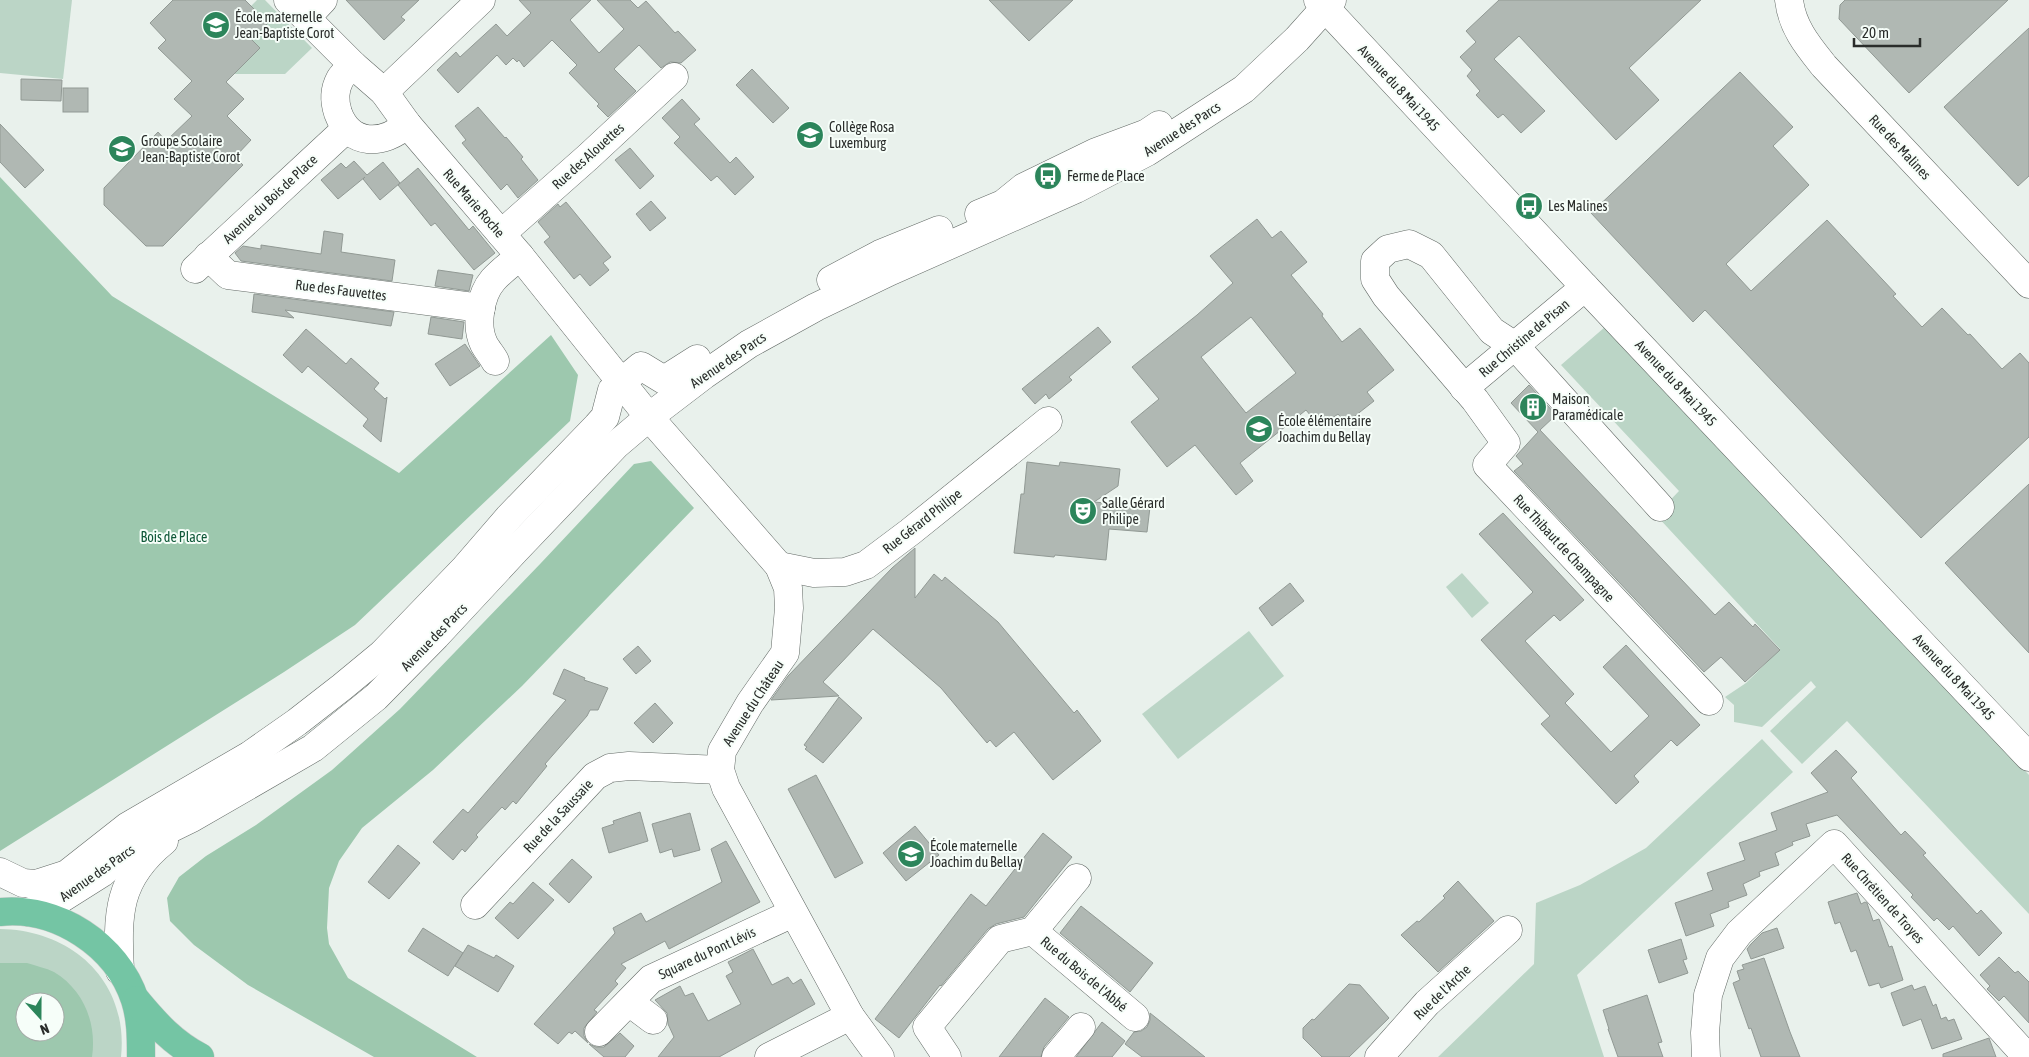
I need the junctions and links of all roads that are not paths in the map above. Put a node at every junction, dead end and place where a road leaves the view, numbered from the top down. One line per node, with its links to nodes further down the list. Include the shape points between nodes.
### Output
1 (481, 0): 8 (street)
2 (1789, 0): 14 (street, Rue des Malines, via 1790,12 1801,37 1824,66)
3 (1325, 2): 15 (street, Avenue du 8 Mai 1945); 21 (street, Avenue des Parcs, via 1297,39 1244,89 1147,152 1076,189 816,307 750,344)
4 (306, 6): 6 (street, Rue Marie Roche)
5 (1286, 27): 19 (street, via 1227,78 1147,133 1096,152 1024,186 998,206 880,254 770,313 664,380 641,366)
6 (353, 65): 8 (street, Rue Marie Roche); 10 (street, via 341,77 334,97)
7 (674, 77): 11 (street, Rue des Alouettes)
8 (384, 92): 9 (street, Rue Marie Roche)
9 (407, 124): 10 (street, via 398,132 380,139 361,137); 11 (street, Rue Marie Roche)
10 (346, 129): 13 (street, Avenue du Bois de Place)
11 (501, 234): 12 (street, Rue Marie Roche)
12 (520, 256): 16 (street, via 493,280); 19 (street, Rue Marie Roche)
13 (202, 263): 16 (street, Rue des Fauvettes, via 228,275)
14 (2029, 284)
15 (1585, 287): 17 (street, Rue Christine de Pisan); 26 (street, Avenue du 8 Mai 1945)
16 (481, 308): 18 (street, via 481,335)
17 (1515, 346): 20 (street, Rue Christine de Pisan); 20 (street, via 1492,331 1431,256 1409,244 1388,249 1375,260 1375,279); 23 (street)
18 (496, 361)
19 (621, 382): 21 (street, Rue Marie Roche); 29 (street, via 612,390 605,417 598,426 388,648 342,687 250,755 128,826 67,874 36,884 23,883)
20 (1464, 388): 25 (street, Rue Thibaut de Champagne, via 1506,443 1487,465)
21 (650, 417): 24 (street, Avenue du Château); 28 (street, Avenue des Parcs, via 616,446 376,696 313,748)
22 (1048, 421): 24 (street, Rue Gérard Philipe, via 866,565 845,572 814,573)
23 (1660, 507)
24 (778, 566): 27 (street, Avenue du Château, via 788,588 785,653 732,730 722,750)
25 (1709, 701)
26 (2029, 757)
27 (720, 770): 31 (street, Rue de la Saussaie, via 630,766 610,768 595,776); 34 (street, via 726,788)
28 (192, 818): 33 (street, Avenue des Parcs, via 139,844 102,873 56,902); 37 (street, Avenue des Parcs, via 147,855 128,886 119,913)
29 (0, 872)
30 (1077, 878): 36 (street, Rue du Bois de l'Abbé)
31 (476, 905)
32 (0, 912): 33 (main road)
33 (28, 912): 37 (main road, via 65,923 82,932)
34 (792, 913): 39 (street, Square du Pont Lévis, via 651,980); 40 (street)
35 (1508, 930): 51 (street, Rue de l'Arche, via 1428,1003)
36 (1033, 931): 41 (street, Rue du Bois de l'Abbé); 49 (street, Rue du Bois de l'Abbé, via 1000,939 927,1027)
37 (120, 970): 38 (main road)
38 (134, 999): 45 (main road, via 142,1032); 46 (main road, via 162,1030)
39 (629, 1002): 42 (street); 44 (street, Square du Pont Lévis)
40 (850, 1016): 47 (street); 48 (street)
41 (1135, 1017)
42 (653, 1020)
43 (1081, 1027): 50 (street)
44 (599, 1032)
45 (141, 1057)
46 (200, 1057)
47 (771, 1057)
48 (880, 1057)
49 (947, 1057)
50 (1056, 1057)
51 (1379, 1057)
52 (1706, 1057): 53 (street, Rue Chrétien de Troyes, via 1708,996 1720,958 1739,933 1834,844)
53 (2027, 1057)

